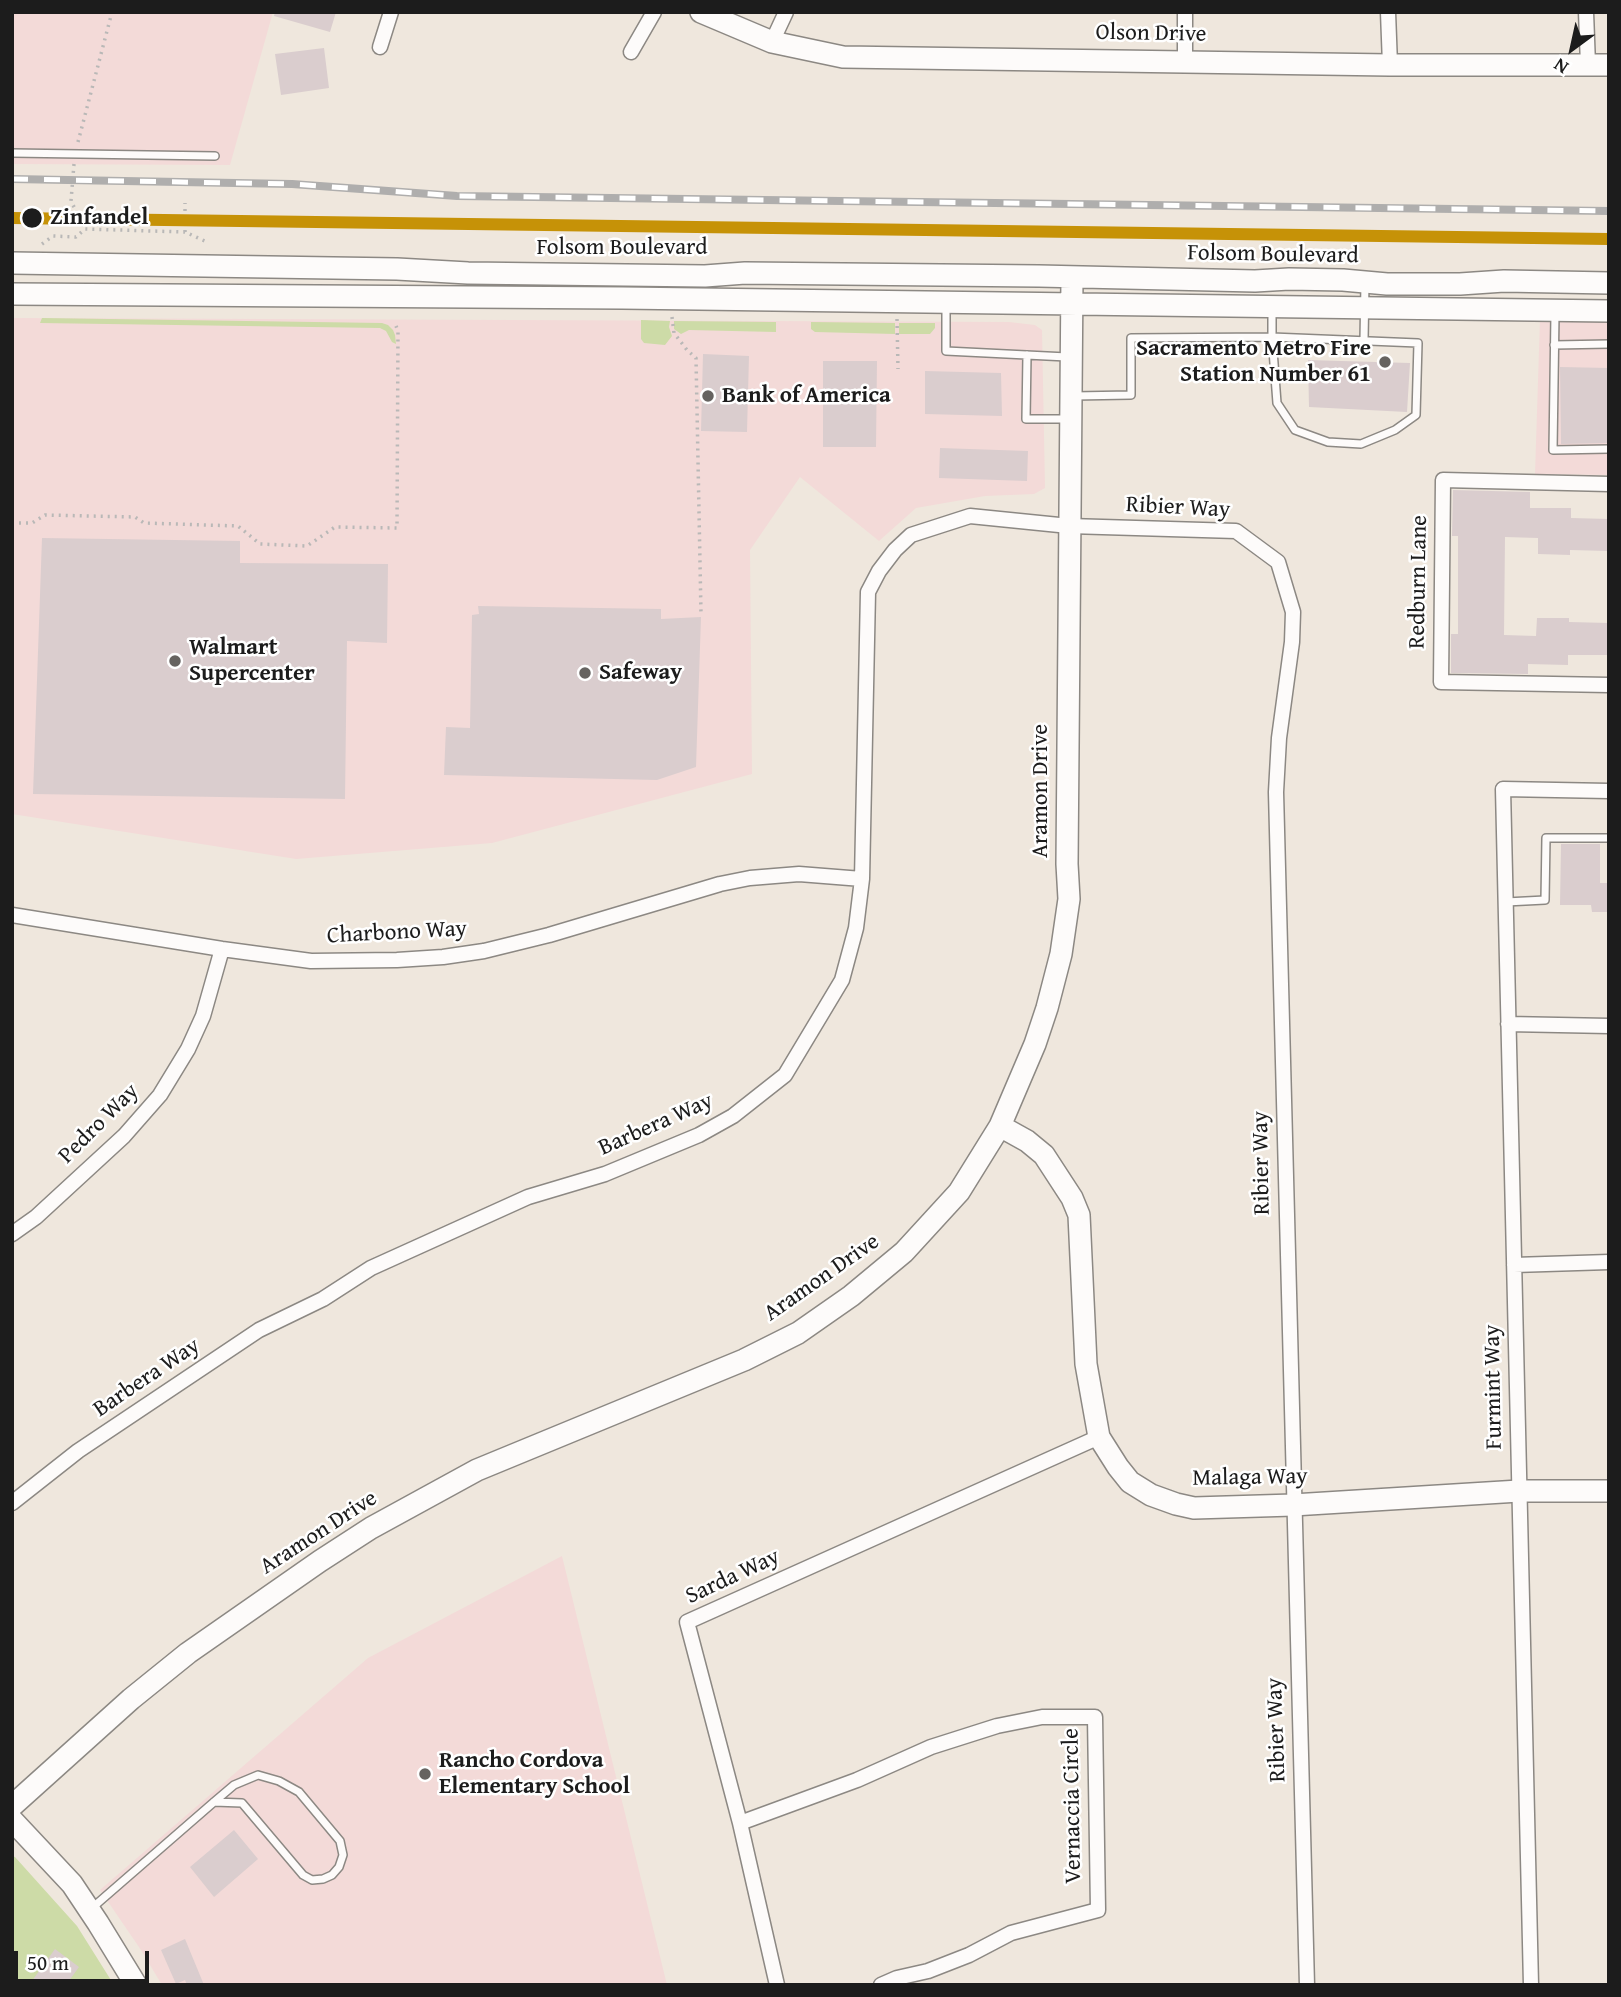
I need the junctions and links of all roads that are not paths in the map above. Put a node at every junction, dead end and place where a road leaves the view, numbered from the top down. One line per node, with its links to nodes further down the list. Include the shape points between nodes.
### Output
1 (391, 12): 9 (street)
2 (654, 12): 10 (street)
3 (701, 12): 8 (street, Olson Drive)
4 (786, 12): 8 (street)
5 (1185, 12): 11 (street)
6 (1388, 12): 12 (street)
7 (1586, 12): 13 (street)
8 (772, 42): 11 (street, Olson Drive, via 843,57)
9 (380, 47)
10 (631, 52)
11 (1185, 61): 12 (street, Olson Drive)
12 (1390, 65): 13 (street, Olson Drive)
13 (1598, 65)
14 (12, 153): 15 (lane)
15 (215, 156)
16 (12, 263): 17 (street, Folsom Boulevard, via 607,275)
17 (1072, 277): 18 (street, Folsom Boulevard); 22 (street, Aramon Drive)
18 (1365, 282): 19 (street, Folsom Boulevard); 24 (lane)
19 (1609, 283)
20 (12, 294): 21 (street)
21 (946, 301): 22 (street); 31 (lane, via 946,351)
22 (1072, 303): 23 (street); 32 (street, Aramon Drive)
23 (1272, 305): 24 (street); 27 (lane)
24 (1365, 307): 25 (street); 28 (lane)
25 (1555, 310): 26 (street); 30 (lane)
26 (1609, 311)
27 (1272, 337): 28 (lane); 28 (lane, via 1277,403 1295,430 1328,442 1361,444 1416,415 1418,342); 33 (lane, via 1131,338 1131,396)
28 (1364, 340)
29 (1609, 344): 30 (lane)
30 (1555, 345): 35 (lane, via 1553,450)
31 (1027, 355): 32 (lane); 34 (lane, via 1026,419)
32 (1071, 358): 33 (street, Aramon Drive)
33 (1070, 396): 34 (street, Aramon Drive)
34 (1070, 419): 37 (street, Aramon Drive)
35 (1609, 449)
36 (1609, 484): 38 (street, Redburn Lane, via 1443,480 1441,682)
37 (1069, 526): 41 (street, Barbera Way, via 970,516 911,535 879,571 868,592); 47 (street, Aramon Drive, via 1069,899 1047,1008); 55 (street, Ribier Way, via 1236,531 1278,562 1293,612 1276,792)
38 (1609, 685)
39 (1609, 791): 42 (street, Furmint Way, via 1503,789)
40 (1609, 838): 42 (lane, via 1546,838 1545,900)
41 (862, 879): 44 (street, Charbono Way, via 799,874 750,878 549,935 443,957 310,961); 54 (street, Barbera Way, via 856,929 842,980 785,1075 733,1116 605,1174 528,1197 371,1268 323,1299 259,1330 78,1451)
42 (1506, 902): 45 (street, Furmint Way)
43 (12, 915): 44 (street, Charbono Way)
44 (222, 949): 48 (street, Pedro Way, via 203,1016 160,1095 124,1136)
45 (1508, 1024): 46 (street); 50 (street, Furmint Way)
46 (1609, 1026)
47 (1000, 1126): 51 (street, Malaga Way, via 1044,1155 1079,1215 1086,1364); 57 (street, Aramon Drive, via 959,1192 904,1252 798,1333 744,1360 477,1470 371,1528 188,1653)
48 (12, 1234)
49 (1609, 1262): 50 (street)
50 (1514, 1265): 52 (street, Furmint Way)
51 (1099, 1437): 55 (street, Malaga Way, via 1130,1482 1176,1504 1194,1508); 59 (street, Sarda Way, via 687,1622)
52 (1520, 1491): 53 (street, Malaga Way); 55 (street, Malaga Way); 65 (street, Furmint Way)
53 (1609, 1492)
54 (12, 1503)
55 (1293, 1505): 64 (street, Ribier Way)
56 (214, 1802): 56 (lane, via 242,1803 312,1880 332,1875 339,1867 343,1855 340,1841 299,1792 279,1781 258,1775 234,1785); 60 (lane)
57 (12, 1806)
58 (12, 1821): 60 (street, via 72,1884)
59 (740, 1824): 62 (street, Sarda Way); 63 (street, Vernaccia Circle, via 931,1747 986,1730 1042,1717 1095,1717 1098,1910 1011,1933 969,1955)
60 (89, 1911): 61 (street)
61 (136, 1985)
62 (777, 1985)
63 (881, 1985)
64 (1307, 1985)
65 (1531, 1985)

